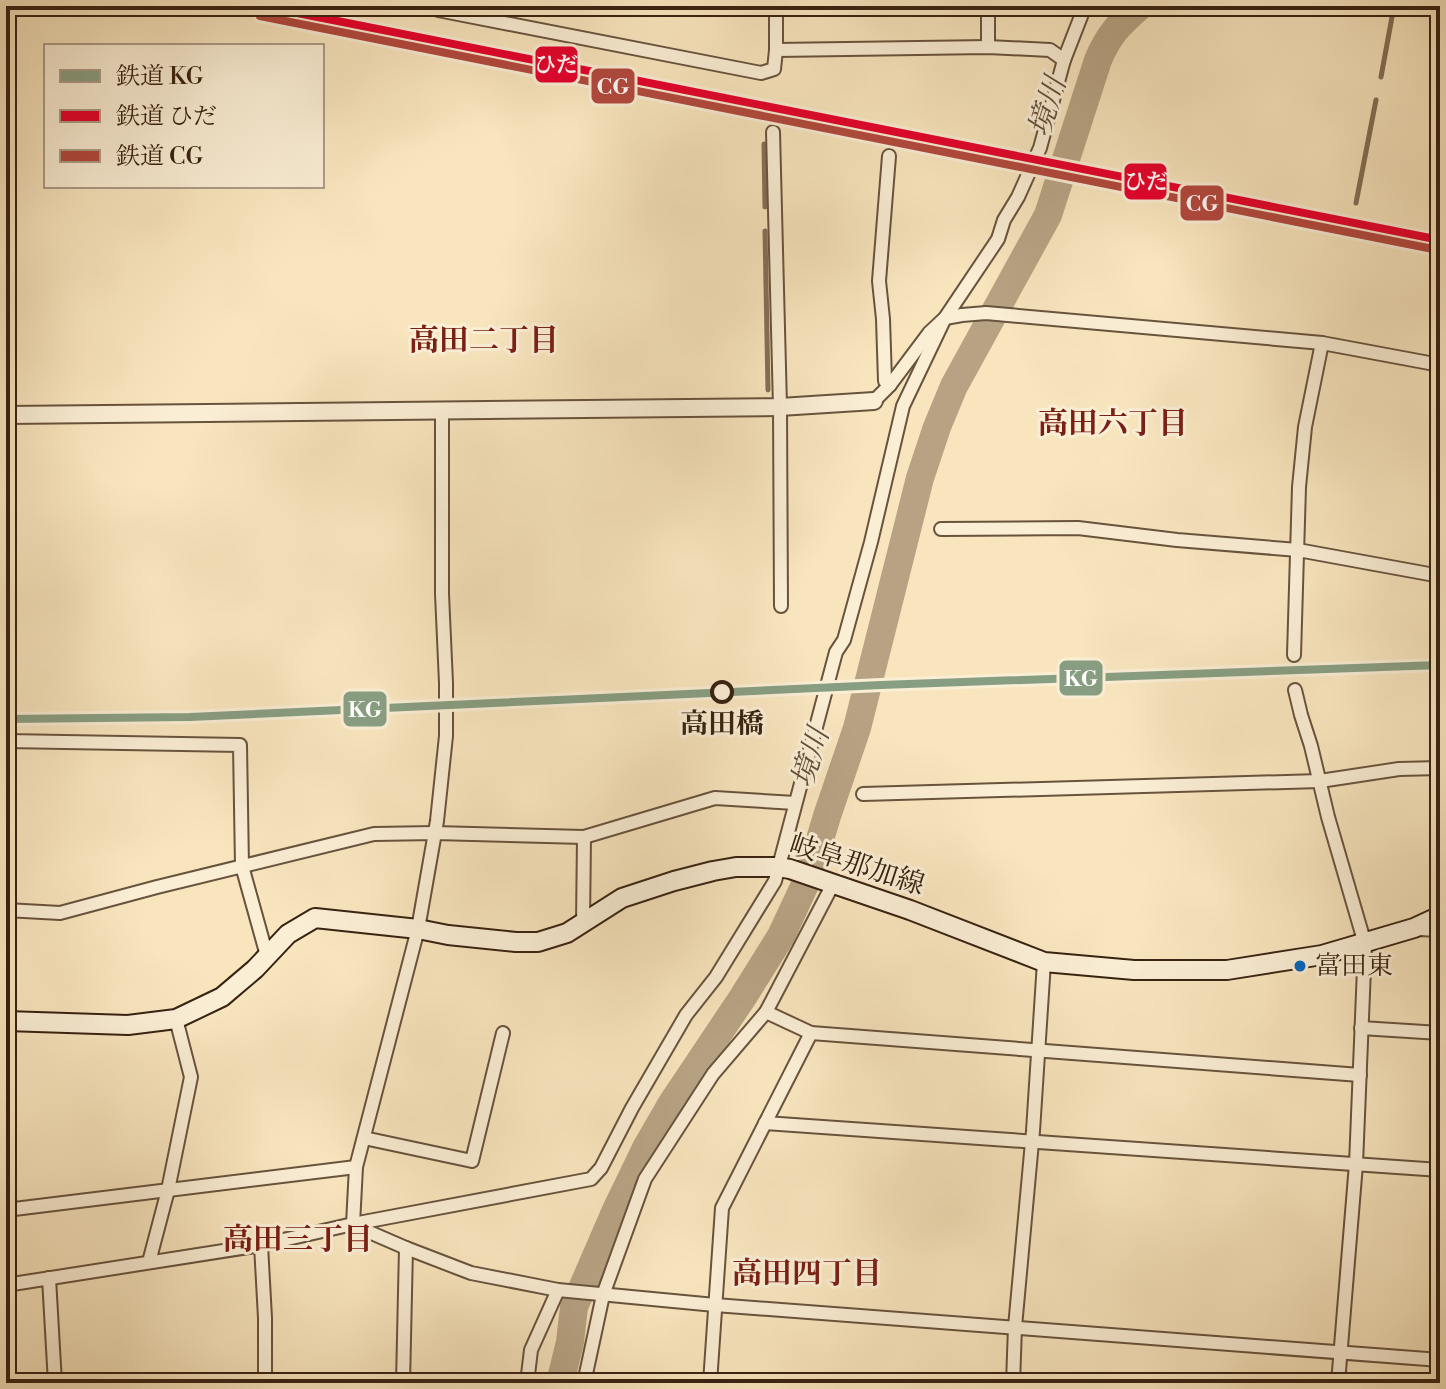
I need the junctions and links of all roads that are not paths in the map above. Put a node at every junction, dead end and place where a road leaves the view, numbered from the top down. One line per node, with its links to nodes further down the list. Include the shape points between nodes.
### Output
1 (438, 6): 6 (street, via 761,73 774,69)
2 (776, 6): 6 (street)
3 (988, 6): 5 (street)
4 (1085, 6): 7 (street)
5 (988, 47): 6 (street); 7 (street, via 1050,50)
6 (776, 50)
7 (1064, 60): 10 (street, via 1040,148 1018,197 998,239)
8 (773, 132): 15 (street)
9 (889, 156): 13 (street, via 879,281 885,381)
10 (945, 318): 11 (street, via 986,313); 13 (street); 28 (street, via 903,406 871,542)
11 (1322, 343): 12 (street); 19 (street, via 1305,427)
12 (1440, 365)
13 (890, 385): 14 (street)
14 (874, 401): 15 (street)
15 (780, 407): 16 (street); 21 (street)
16 (442, 411): 17 (street); 29 (street, via 446,736)
17 (6, 415)
18 (941, 529): 19 (street, via 1078,528)
19 (1298, 550): 20 (street); 22 (street)
20 (1440, 576)
21 (781, 606)
22 (1294, 655)
23 (1295, 690): 26 (street)
24 (6, 741): 31 (street, via 240,745)
25 (1440, 768): 26 (street)
26 (1320, 781): 27 (street); 40 (street)
27 (863, 794)
28 (795, 803): 30 (street, via 715,798); 32 (street)
29 (435, 833): 30 (street); 31 (street, via 374,834); 38 (street)
30 (584, 837): 36 (street)
31 (242, 866): 34 (street, via 60,913); 41 (street)
32 (784, 868): 33 (main road, 岐阜那加線); 36 (main road, 岐阜那加線, via 734,868 674,881 622,898); 60 (street, via 686,1015 591,1179)
33 (829, 882): 42 (main road, 岐阜那加線); 43 (street)
34 (6, 910)
35 (1440, 916): 37 (main road, 岐阜那加線)
36 (583, 923): 38 (main road, 岐阜那加線, via 538,942)
37 (1414, 928): 39 (street); 40 (main road, 岐阜那加線)
38 (418, 929): 41 (main road, 岐阜那加線, via 315,918 288,934); 53 (street)
39 (1440, 930)
40 (1365, 944): 42 (main road, 岐阜那加線, via 1227,970 1134,970); 46 (street)
41 (267, 956): 44 (main road, 岐阜那加線, via 222,997)
42 (1044, 962): 50 (street)
43 (766, 1012): 48 (street); 67 (street, via 713,1074 645,1179)
44 (176, 1019): 45 (main road, 岐阜那加線, via 128,1025); 58 (street, via 191,1077)
45 (6, 1021)
46 (1361, 1028): 49 (street); 51 (street)
47 (503, 1033): 53 (street, via 472,1161)
48 (811, 1033): 50 (street); 52 (street)
49 (1440, 1033)
50 (1038, 1051): 51 (street); 54 (street)
51 (1360, 1075): 55 (street)
52 (765, 1123): 54 (street); 68 (street, via 722,1208)
53 (364, 1138): 56 (street)
54 (1032, 1142): 55 (street); 69 (street)
55 (1356, 1164): 57 (street); 70 (street)
56 (356, 1167): 58 (street); 60 (street)
57 (1440, 1170)
58 (168, 1190): 59 (street); 63 (street)
59 (6, 1210)
60 (353, 1224): 61 (street); 62 (street)
61 (261, 1245): 63 (street); 73 (street)
62 (406, 1248): 66 (street, via 471,1273); 74 (street)
63 (149, 1262): 64 (street)
64 (49, 1278): 65 (street); 72 (street)
65 (6, 1285)
66 (558, 1290): 67 (street); 75 (street, via 531,1350)
67 (602, 1295): 68 (street); 76 (street)
68 (715, 1305): 69 (street); 77 (street)
69 (1015, 1327): 70 (street); 78 (street)
70 (1341, 1352): 71 (street); 79 (street)
71 (1440, 1360)
72 (55, 1383)
73 (265, 1383)
74 (403, 1383)
75 (527, 1383)
76 (584, 1383)
77 (710, 1383)
78 (1013, 1383)
79 (1338, 1383)

